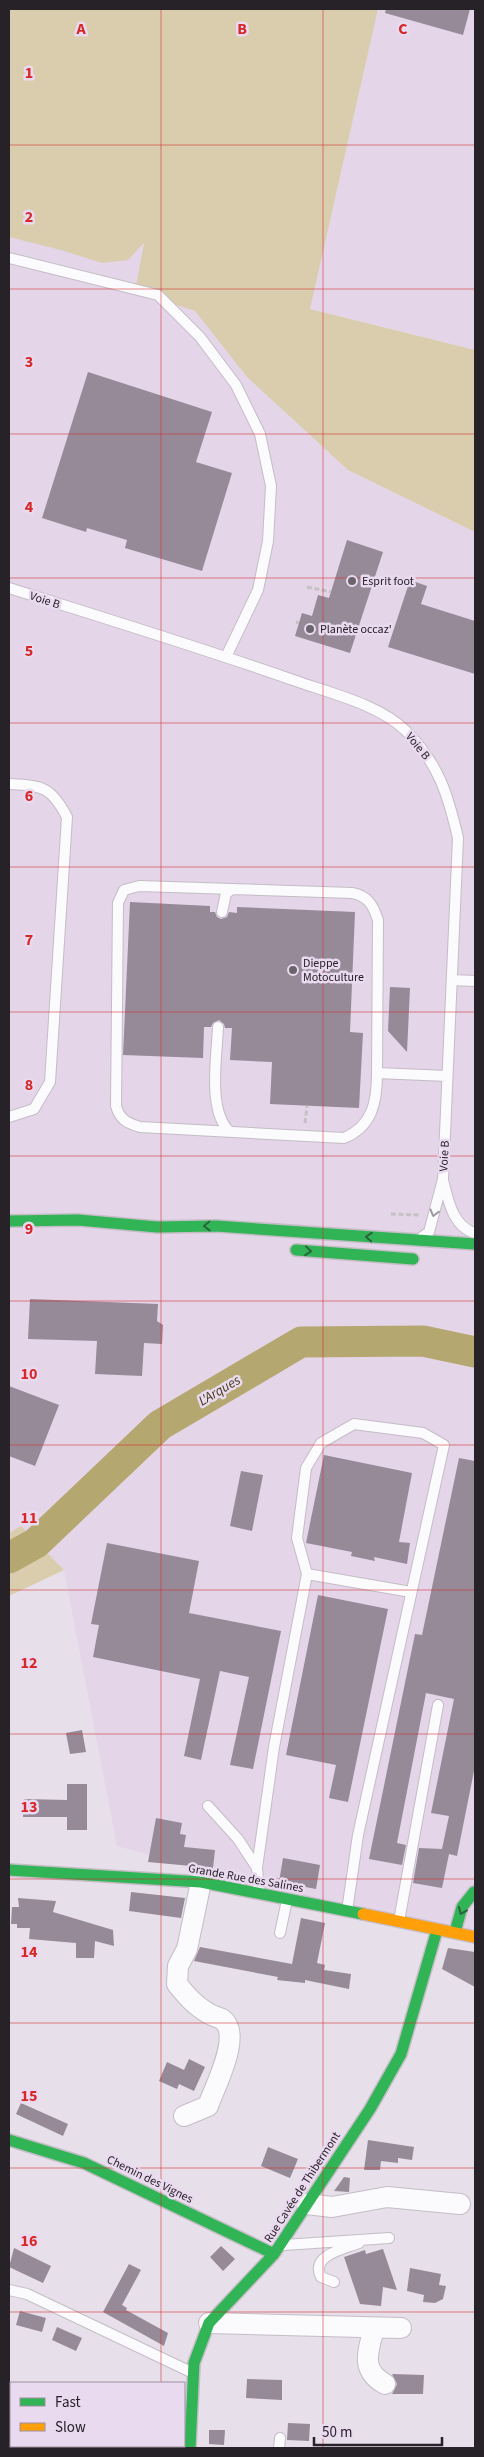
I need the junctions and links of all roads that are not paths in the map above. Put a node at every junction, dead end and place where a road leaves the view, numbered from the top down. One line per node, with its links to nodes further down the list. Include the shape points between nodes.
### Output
1 (9, 258): 3 (lane, via 158,295 200,337 236,385 260,434 271,486 268,541 258,590)
2 (9, 588): 3 (lane, Voie B)
3 (226, 657): 7 (lane, Voie B, via 370,707 405,730 431,762 448,797 458,838)
4 (9, 784): 12 (lane, via 36,786 57,797 67,817 50,1082 34,1109)
5 (233, 889): 6 (lane, via 226,893); 10 (lane, via 352,893 368,899 378,920); 13 (lane, via 129,887 120,896 118,923 116,1106 119,1116 140,1128)
6 (222, 912)
7 (452, 980): 8 (lane); 11 (lane, Voie B)
8 (475, 981)
9 (218, 1028): 13 (lane, via 215,1101)
10 (377, 1073): 11 (lane); 13 (lane, via 377,1099 370,1117 355,1134 344,1138)
11 (448, 1076): 14 (lane, Voie B)
12 (9, 1116)
13 (230, 1132)
14 (443, 1179): 17 (lane, Voie B, via 450,1209 468,1231); 19 (lane, Voie B, one-way to 19, via 429,1232)
15 (9, 1221): 16 (main road, via 78,1220)
16 (157, 1226): 18 (main road); 19 (main road, one-way to 16, via 216,1226)
17 (475, 1233)
18 (203, 1238)
19 (418, 1241): 20 (main road)
20 (475, 1244)
21 (288, 1249): 22 (main road, one-way to 22)
22 (425, 1260)
23 (307, 1574): 24 (lane); 24 (lane, via 297,1538 306,1468 321,1443 354,1424 423,1433 444,1445); 27 (lane, via 274,1747)
24 (411, 1592): 33 (lane, via 358,1835)
25 (438, 1705): 34 (lane)
26 (208, 1806): 27 (lane, via 238,1839)
27 (257, 1868): 30 (lane)
28 (9, 1870): 29 (main road, Grande Rue des Salines)
29 (201, 1882): 30 (main road, Grande Rue des Salines); 39 (street, via 176,1984 188,1998 222,2020 230,2029 230,2044 208,2106)
30 (259, 1892): 32 (main road, Grande Rue des Salines)
31 (475, 1892): 36 (main road, one-way to 36, via 462,1907)
32 (287, 1899): 33 (main road, Grande Rue des Salines); 37 (lane)
33 (347, 1912): 34 (main road, Grande Rue des Salines)
34 (399, 1922): 35 (main road, Grande Rue des Salines)
35 (437, 1930): 36 (main road, Grande Rue des Salines); 41 (main road, Rue Cavée de Thibermont, via 401,2054 370,2109)
36 (455, 1932): 38 (main road, Grande Rue des Salines)
37 (280, 1933)
38 (475, 1937)
39 (184, 2116)
40 (9, 2140): 45 (main road, Chemin des Vignes, via 84,2163)
41 (307, 2204): 42 (street, via 332,2207 387,2197); 45 (main road, Rue Cavée de Thibermont)
42 (460, 2204)
43 (389, 2238): 44 (lane)
44 (369, 2239): 45 (lane); 46 (lane, via 322,2258 318,2271 321,2277)
45 (277, 2249): 48 (main road, Rue Cavée de Thibermont)
46 (334, 2282)
47 (9, 2290): 51 (lane, via 27,2294)
48 (209, 2323): 49 (street); 51 (main road, Rue Cavée de Thibermont, via 194,2363)
49 (374, 2328): 50 (street); 52 (street, via 367,2365 373,2378)
50 (401, 2328)
51 (194, 2374): 53 (main road, Rue Cavée de Thibermont)
52 (385, 2384)
53 (190, 2448)

